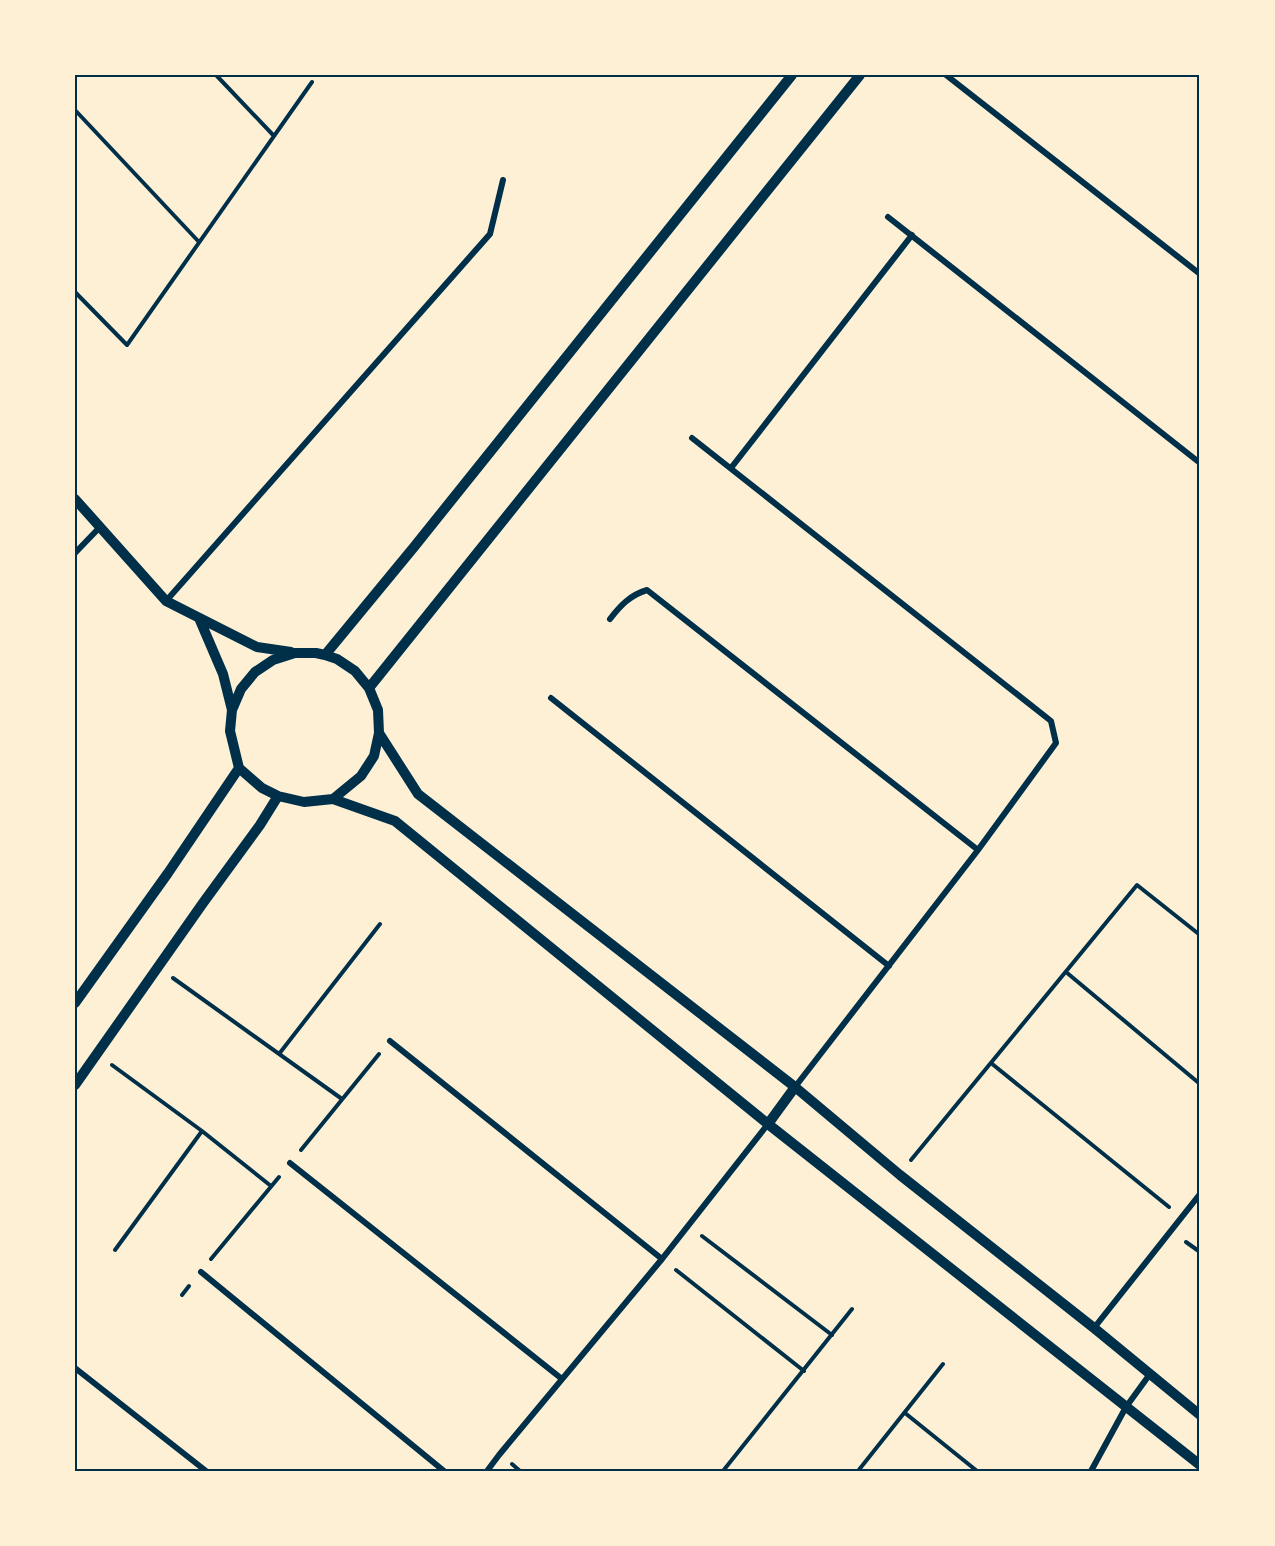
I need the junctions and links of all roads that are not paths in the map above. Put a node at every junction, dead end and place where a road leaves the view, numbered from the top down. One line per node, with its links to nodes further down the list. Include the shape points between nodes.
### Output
1 (792, 75): 18 (street)
2 (860, 75): 19 (street)
3 (946, 75): 7 (street)
4 (503, 180): 14 (street, via 490,234)
5 (888, 217): 6 (street)
6 (912, 236): 9 (street); 10 (street)
7 (1200, 273)
8 (692, 438): 10 (street)
9 (1200, 463)
10 (731, 468): 26 (street, via 1051,721 1056,743)
11 (75, 499): 12 (street)
12 (100, 527): 13 (street); 14 (street)
13 (75, 553)
14 (166, 601): 15 (street)
15 (199, 618): 17 (street, via 257,647); 21 (street, via 223,674)
16 (610, 619): 26 (street, via 619,606 647,591)
17 (294, 653): 18 (street); 21 (street, via 255,672 241,689)
18 (325, 655): 19 (street, via 356,671)
19 (369, 688): 22 (street, via 378,710)
20 (551, 698): 27 (street)
21 (232, 710): 23 (street, via 230,731)
22 (379, 733): 25 (street, via 374,756 361,776); 31 (street, via 418,794)
23 (239, 768): 24 (street); 28 (street)
24 (278, 796): 25 (street, via 304,802); 30 (street)
25 (333, 799): 32 (street, via 395,821)
26 (978, 850): 27 (street)
27 (889, 966): 31 (street)
28 (75, 1003)
29 (390, 1041): 35 (street)
30 (75, 1085)
31 (795, 1087): 32 (street); 37 (street)
32 (768, 1124): 35 (street); 41 (street)
33 (290, 1163): 40 (street)
34 (1200, 1194): 37 (street)
35 (662, 1258): 40 (street)
36 (201, 1272): 45 (street)
37 (1094, 1328): 39 (street)
38 (75, 1368): 44 (street)
39 (1149, 1374): 41 (street); 42 (street)
40 (562, 1379): 46 (street)
41 (1126, 1407): 43 (street); 47 (street)
42 (1200, 1415)
43 (1200, 1465)
44 (206, 1471)
45 (444, 1471)
46 (488, 1471)
47 (1091, 1471)

